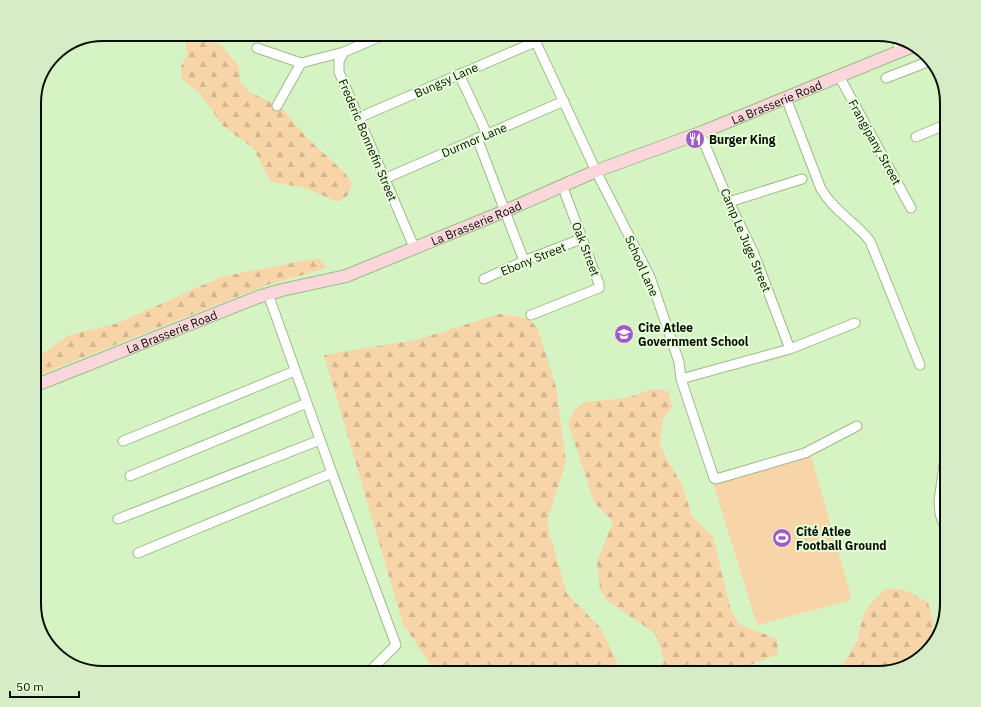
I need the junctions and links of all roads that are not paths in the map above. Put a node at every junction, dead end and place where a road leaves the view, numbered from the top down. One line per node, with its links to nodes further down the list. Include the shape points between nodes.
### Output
1 (370, 41): 8 (street)
2 (527, 41): 11 (street, Bungsy Lane)
3 (534, 41): 15 (street, School Lane)
4 (895, 43): 7 (lane)
5 (257, 48): 9 (street)
6 (907, 48): 7 (main road, La Brasserie Road)
7 (899, 51): 12 (main road, La Brasserie Road)
8 (344, 52): 9 (street); 17 (street, Frederic Bonnefin Street, via 338,61 339,72)
9 (301, 63): 16 (street)
10 (925, 63): 13 (street)
11 (459, 74): 17 (street, Bungsy Lane); 20 (street)
12 (839, 76): 14 (main road, La Brasserie Road); 28 (street, Frangipany Street)
13 (886, 78)
14 (786, 98): 19 (main road, La Brasserie Road); 38 (street, via 821,189 832,205 870,241)
15 (564, 101): 20 (street, Durmor Lane); 23 (street, School Lane)
16 (276, 106)
17 (358, 118): 24 (street, Frederic Bonnefin Street)
18 (940, 127): 21 (street)
19 (700, 133): 23 (main road, La Brasserie Road); 27 (street, Camp Le Juge Street)
20 (487, 134): 22 (street, Durmor Lane)
21 (916, 137)
22 (477, 138): 24 (street, Durmor Lane); 29 (street)
23 (596, 171): 26 (main road, La Brasserie Road); 40 (street, School Lane, via 650,277 679,362)
24 (384, 178): 31 (street, Frederic Bonnefin Street)
25 (802, 179): 27 (street)
26 (562, 186): 29 (main road, La Brasserie Road); 30 (street, Oak Street)
27 (729, 202): 37 (street, Camp Le Juge Street, via 754,254)
28 (911, 208)
29 (505, 211): 31 (main road, La Brasserie Road); 32 (street)
30 (582, 239): 32 (street, Ebony Street); 35 (street, Oak Street, via 600,284 598,288)
31 (414, 248): 34 (main road, La Brasserie Road, via 346,276)
32 (524, 261): 33 (street, Ebony Street)
33 (484, 279)
34 (268, 294): 39 (street); 41 (main road, La Brasserie Road)
35 (530, 315)
36 (854, 323): 37 (street)
37 (790, 349): 40 (street)
38 (920, 366)
39 (295, 371): 42 (street); 45 (street)
40 (681, 379): 43 (street, School Lane, via 716,479 805,453)
41 (41, 383)
42 (307, 403): 44 (street); 47 (street)
43 (857, 426)
44 (320, 440): 46 (street); 50 (street)
45 (123, 442)
46 (332, 473): 51 (street); 52 (street, via 396,645)
47 (130, 476)
48 (940, 495): 49 (street)
49 (940, 514)
50 (118, 519)
51 (138, 553)
52 (375, 666)

